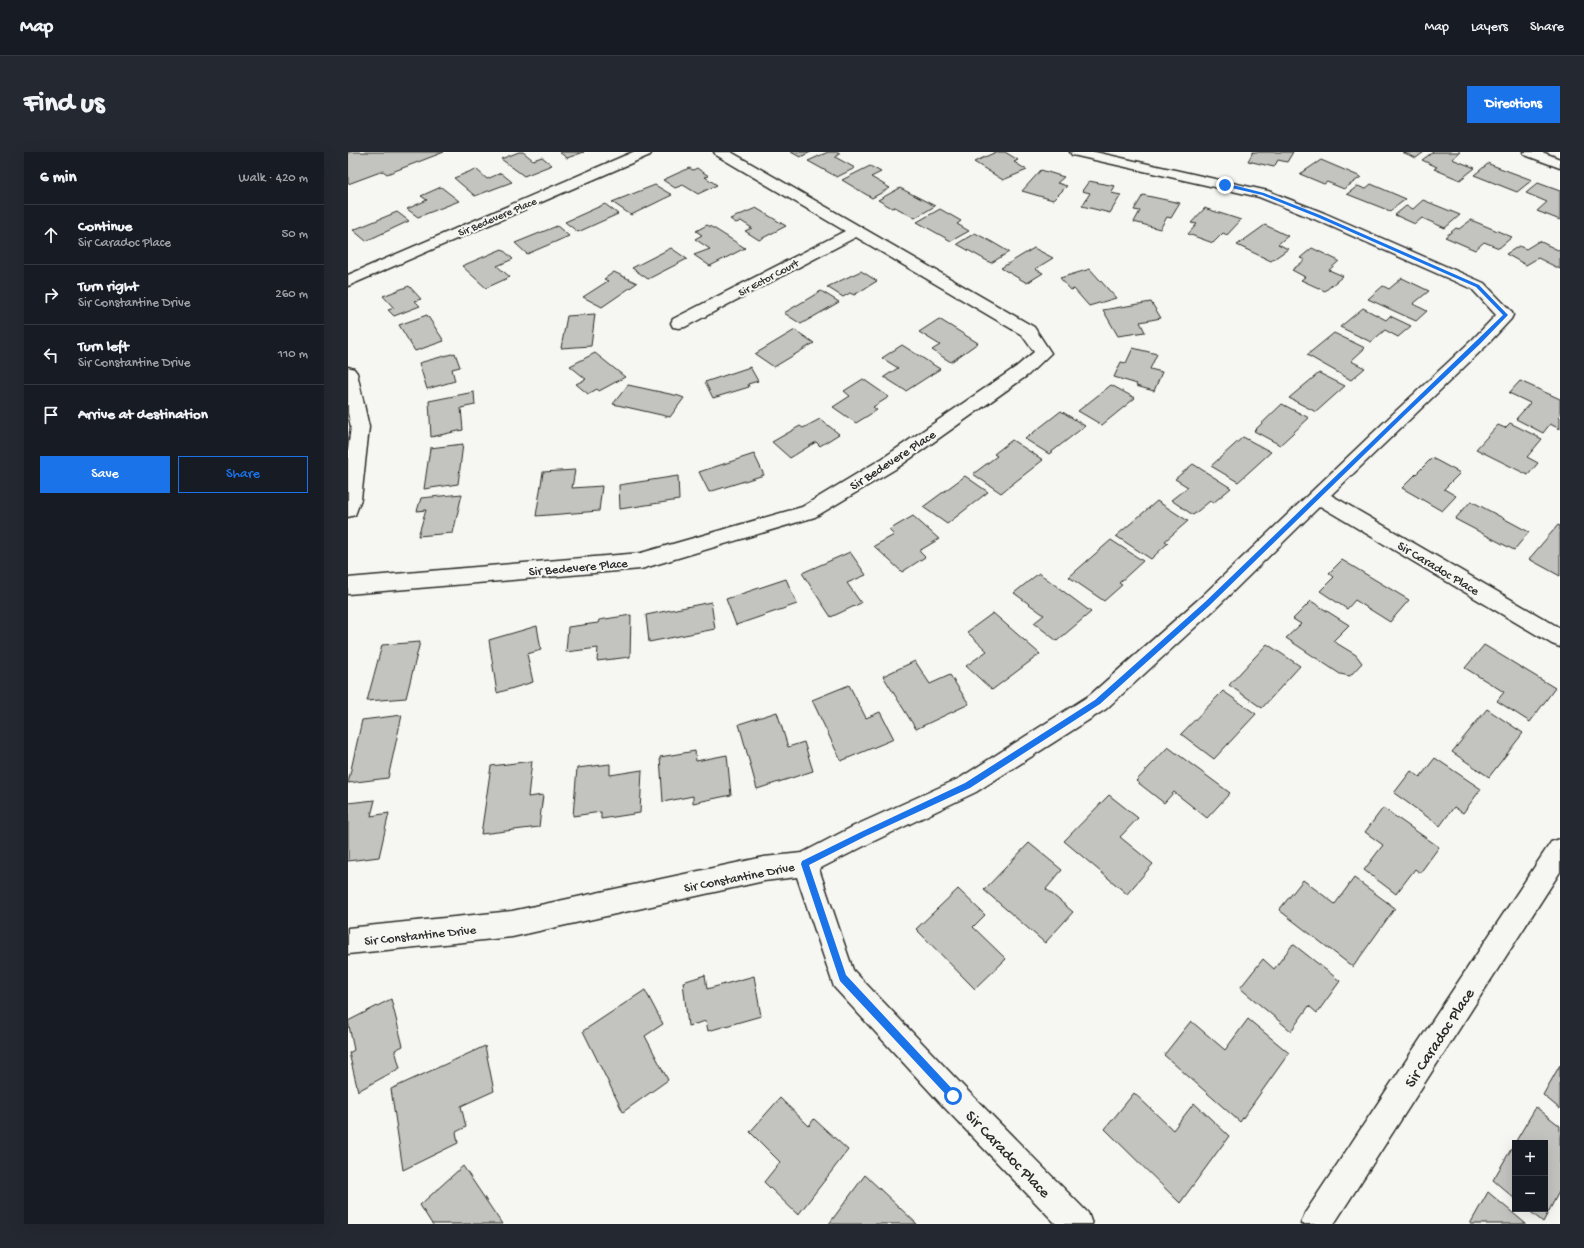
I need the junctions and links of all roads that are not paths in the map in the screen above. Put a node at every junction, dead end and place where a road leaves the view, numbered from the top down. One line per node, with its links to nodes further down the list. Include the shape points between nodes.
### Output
1 (645, 152): 7 (street, Sir Bedevere Place)
2 (721, 152): 6 (street, Sir Bedevere Place)
3 (1077, 152): 11 (street, Sir Constantine Drive, via 1263,194 1478,286 1505,315)
4 (1530, 152): 5 (street)
5 (1560, 164)
6 (856, 230): 8 (street, Sir Ector Court); 13 (street, Sir Bedevere Place, via 1028,331 1043,353 1022,371 890,463 808,512 641,561)
7 (348, 280)
8 (679, 323)
9 (348, 373): 10 (street)
10 (354, 429): 12 (street, via 351,499)
11 (1318, 496): 14 (street, Sir Caradoc Place); 16 (street, Sir Constantine Drive, via 1207,604 1098,702 968,786)
12 (348, 510)
13 (348, 586)
14 (1560, 638)
15 (1560, 850): 19 (street, Sir Caradoc Place)
16 (804, 864): 17 (street, Sir Constantine Drive, via 764,869 512,924); 18 (street, Sir Caradoc Place, via 843,978)
17 (348, 941)
18 (1077, 1224)
19 (1316, 1224)

